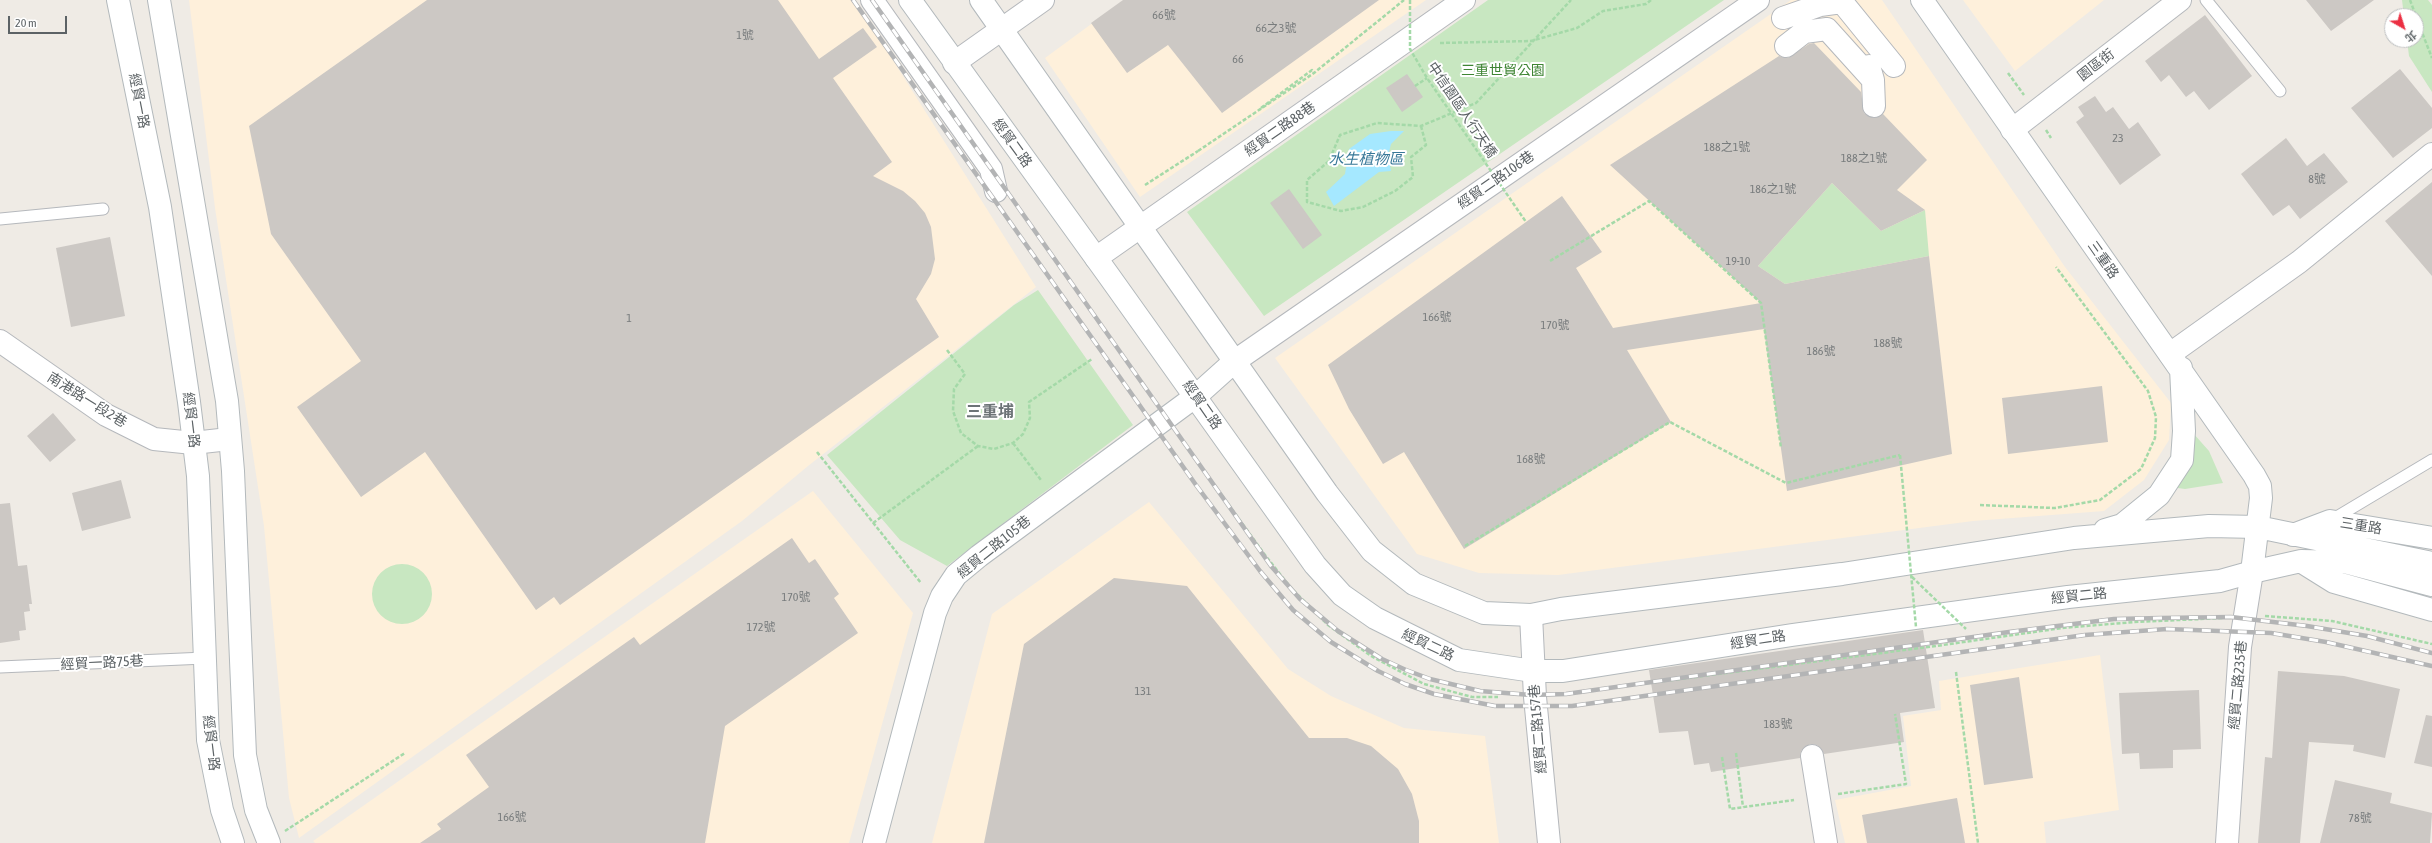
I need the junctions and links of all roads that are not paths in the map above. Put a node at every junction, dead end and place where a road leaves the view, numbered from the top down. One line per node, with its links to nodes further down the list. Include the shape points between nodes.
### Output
1 (118, 0): 34 (street, 經貿一路, via 160,208)
2 (159, 0): 33 (street, via 227,401)
3 (872, 0): 24 (street, via 991,169)
4 (910, 0): 18 (street, 經貿二路)
5 (981, 0): 15 (street)
6 (1043, 0): 15 (street)
7 (1758, 0): 30 (street, 經貿二路106巷)
8 (1922, 0): 22 (street, 三重路)
9 (2180, 0): 22 (street, 園區街)
10 (2206, 0): 20 (lane)
11 (1459, 1): 27 (street, 經貿二路88巷)
12 (1819, 16): 13 (street); 14 (street, via 1842,2); 16 (street); 17 (street); 19 (street)
13 (1783, 18)
14 (1859, 22): 17 (street); 19 (street)
15 (1002, 29): 18 (street); 27 (street)
16 (1786, 46)
17 (1864, 48): 19 (street)
18 (954, 63): 28 (street, 經貿二路)
19 (1885, 75): 21 (street)
20 (2280, 91)
21 (1874, 106)
22 (2012, 130): 31 (street, 三重路)
23 (2432, 154): 31 (street)
24 (996, 191)
25 (103, 209): 26 (lane)
26 (0, 219)
27 (1140, 227): 28 (street, 經貿二路88巷); 30 (street)
28 (1096, 258): 32 (street, 經貿二路)
29 (0, 341): 34 (street, 南港路一段2巷, via 106,415 154,439)
30 (1235, 360): 32 (street, 經貿二路105巷); 46 (street, via 1337,506 1372,551 1392,569 1414,584 1484,614)
31 (2175, 361): 37 (street, 三重路, via 2260,486); 39 (street, via 2184,431 2182,460 2159,495 2122,525)
32 (1196, 396): 49 (street, 經貿二路, via 1315,565 1342,594 1374,618 1459,660); 53 (street, 經貿二路105巷, via 956,575 942,596 935,613)
33 (229, 439): 34 (street, 南港路一段2巷); 51 (street, via 233,471 244,755 256,810)
34 (193, 443): 47 (street, 經貿一路, via 198,476)
35 (2432, 460): 36 (lane)
36 (2330, 521): 38 (street, 三重路); 40 (street, 三重路)
37 (2258, 527): 38 (street); 39 (street, via 2209,526); 43 (street, 經貿二路235巷)
38 (2293, 535): 42 (street)
39 (2074, 538): 46 (street, via 1842,574)
40 (2432, 538)
41 (2301, 561): 43 (street, 經貿二路); 44 (street, 經貿二路, via 2346,562); 45 (street, via 2334,582)
42 (2432, 563)
43 (2252, 572): 49 (street, 經貿二路, via 2220,581 2068,597 1793,640 1563,671); 56 (street, 經貿二路235巷, via 2244,614)
44 (2432, 585)
45 (2432, 610)
46 (1531, 615): 49 (street, 經貿二路157巷)
47 (205, 658): 48 (lane, 經貿一路75巷); 52 (street, 經貿一路, via 208,740 222,810)
48 (0, 667)
49 (1533, 671): 54 (street, 經貿二路157巷)
50 (1812, 756): 55 (street)
51 (277, 837)
52 (233, 843)
53 (874, 843)
54 (1549, 843)
55 (1826, 843)
56 (2227, 843)

